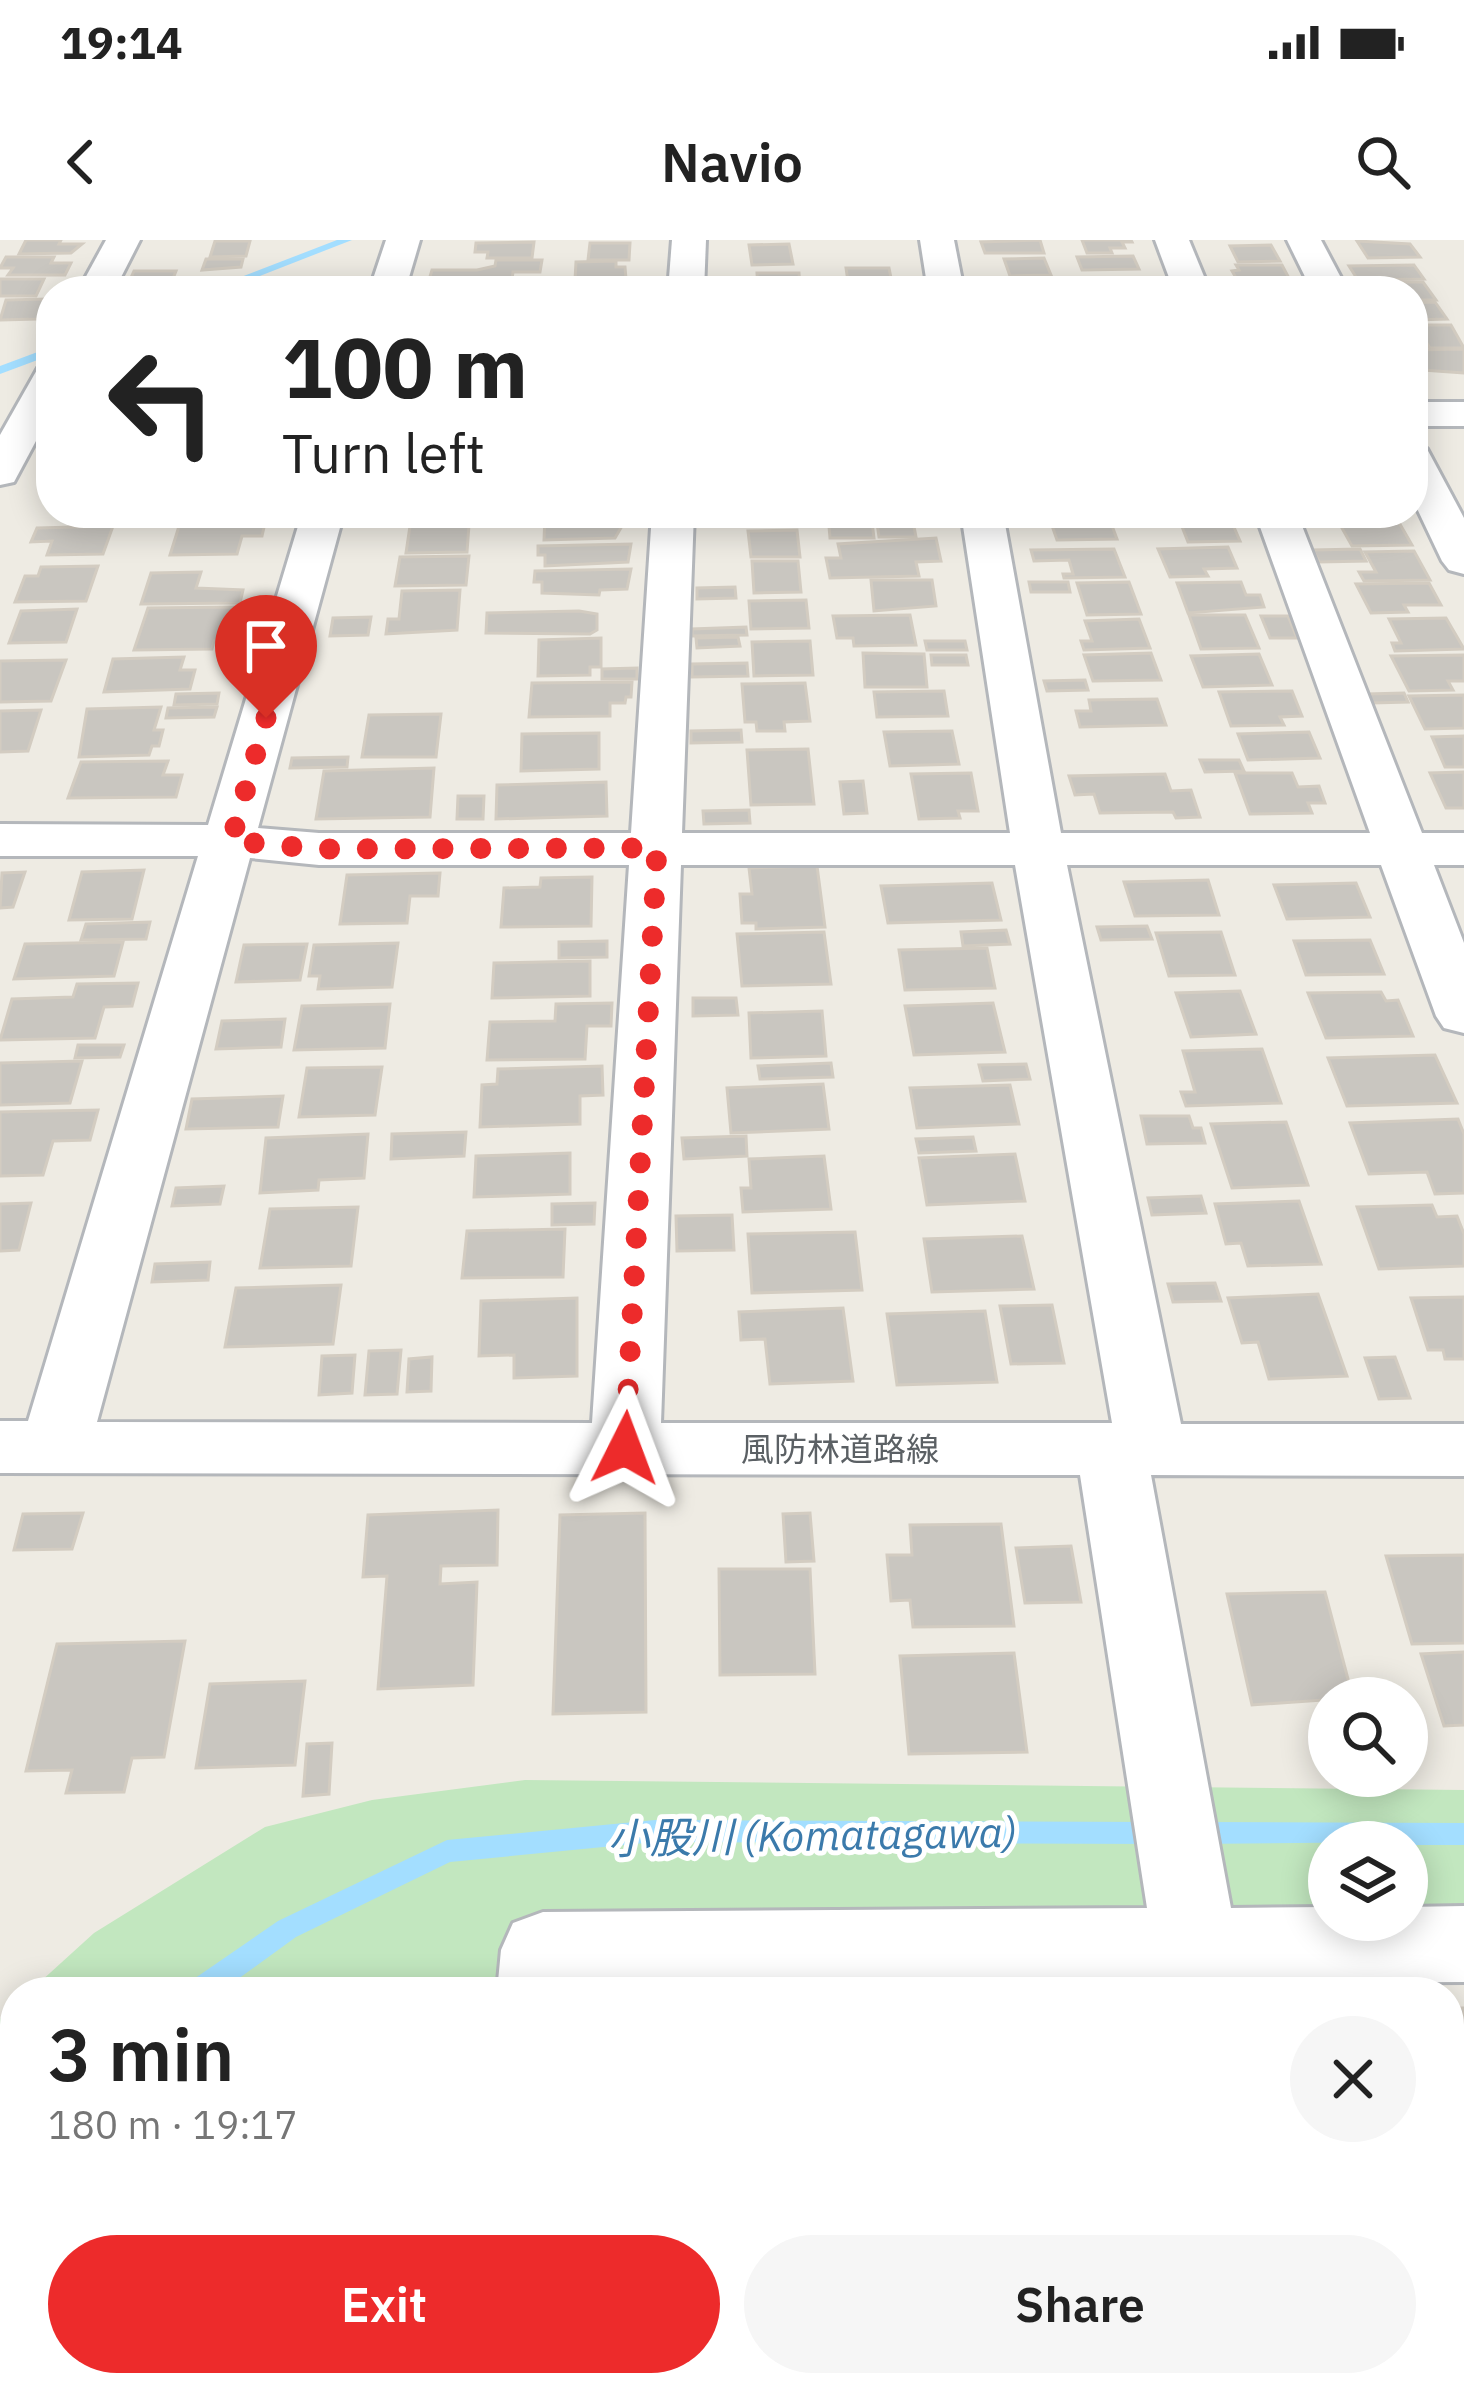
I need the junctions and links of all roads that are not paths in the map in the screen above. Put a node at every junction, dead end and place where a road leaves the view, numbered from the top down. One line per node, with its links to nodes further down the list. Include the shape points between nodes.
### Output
1 (123, 240): 7 (street)
2 (403, 240): 8 (street)
3 (689, 240): 9 (street)
4 (937, 240): 10 (street)
5 (1172, 240): 11 (street)
6 (1304, 240): 12 (street)
7 (104, 276)
8 (392, 276)
9 (687, 276)
10 (943, 276)
11 (1186, 276)
12 (1322, 276)
13 (27, 413): 16 (street)
14 (1428, 414): 15 (street)
15 (1464, 414)
16 (0, 472)
17 (1428, 488): 22 (street)
18 (319, 528): 24 (street)
19 (672, 528): 25 (street)
20 (984, 528): 27 (street)
21 (1282, 528): 26 (street)
22 (1464, 561)
23 (0, 840): 24 (street)
24 (231, 841): 25 (street, via 319,849); 30 (street)
25 (657, 848): 27 (street); 31 (street)
26 (1400, 848): 27 (street); 28 (street); 29 (street)
27 (1038, 849): 32 (street)
28 (1464, 849)
29 (1464, 1016)
30 (28, 1448): 31 (street, 風防林道路線)
31 (625, 1448): 32 (street, 風防林道路線)
32 (1131, 1449): 33 (street, 風防林道路線); 34 (street)
33 (1464, 1450)
34 (1194, 1942): 35 (street); 36 (street, via 543,1950)
35 (1464, 1944)
36 (541, 1977)

